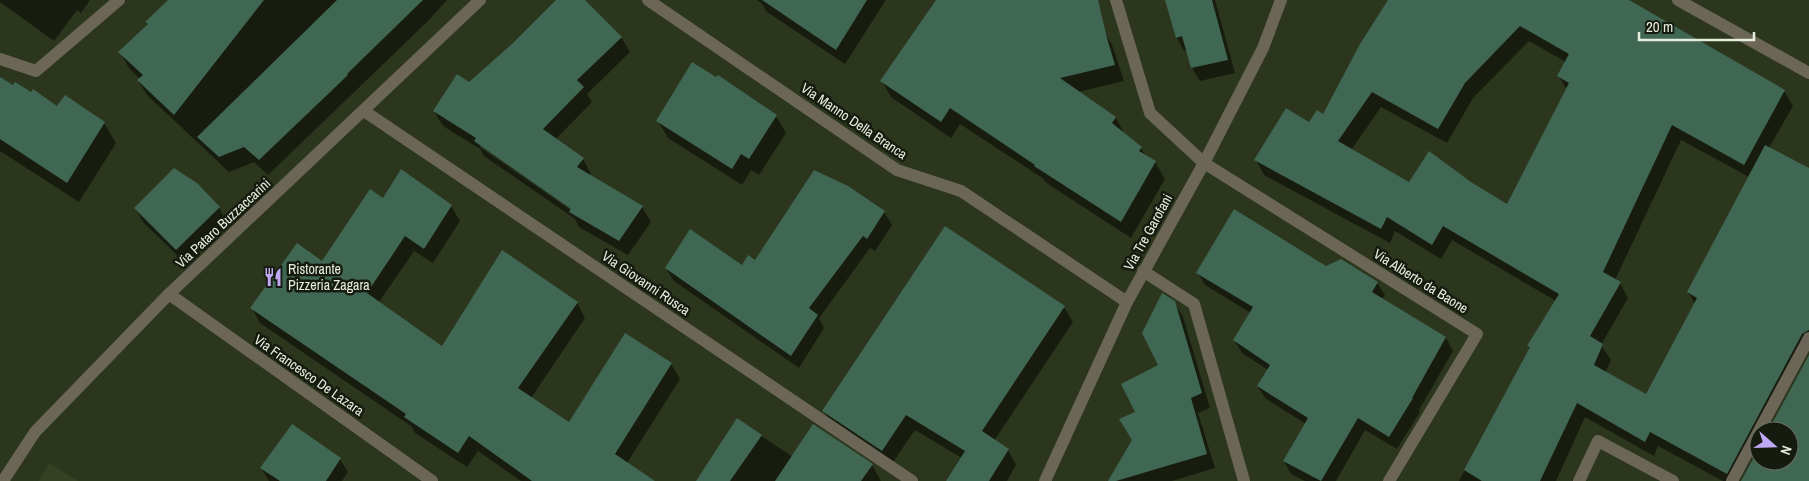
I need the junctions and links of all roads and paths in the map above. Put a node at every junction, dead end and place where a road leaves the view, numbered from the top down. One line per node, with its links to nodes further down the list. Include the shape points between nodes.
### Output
1 (119, 0): 7 (street, via 36,71)
2 (480, 0): 9 (street, Via Pataro Buzzaccarini)
3 (648, 0): 13 (street, Via Manno Della Branca, via 897,170 961,191)
4 (1116, 0): 10 (street, via 1150,114)
5 (1281, 0): 10 (street, Via Tre Garofani, via 1263,48)
6 (1678, 0): 8 (street)
7 (0, 59)
8 (1809, 73)
9 (364, 111): 12 (street, Via Pataro Buzzaccarini); 17 (street, Via Giovanni Rusca)
10 (1204, 163): 11 (street, Via Tre Garofani); 20 (street, Via Alberto da Baone, via 1477,334)
11 (1143, 271): 13 (street, Via Tre Garofani); 19 (street, via 1194,304)
12 (169, 294): 15 (street, Via Pataro Buzzaccarini, via 35,432); 16 (street, Via Francesco De Lazara)
13 (1127, 302): 18 (street, Via Tre Garofani)
14 (1809, 338): 23 (street)
15 (3, 481)
16 (432, 481)
17 (912, 481)
18 (1045, 481)
19 (1244, 481)
20 (1389, 481)
21 (1578, 481): 22 (street, via 1598,441)
22 (1673, 481)
23 (1732, 481)

